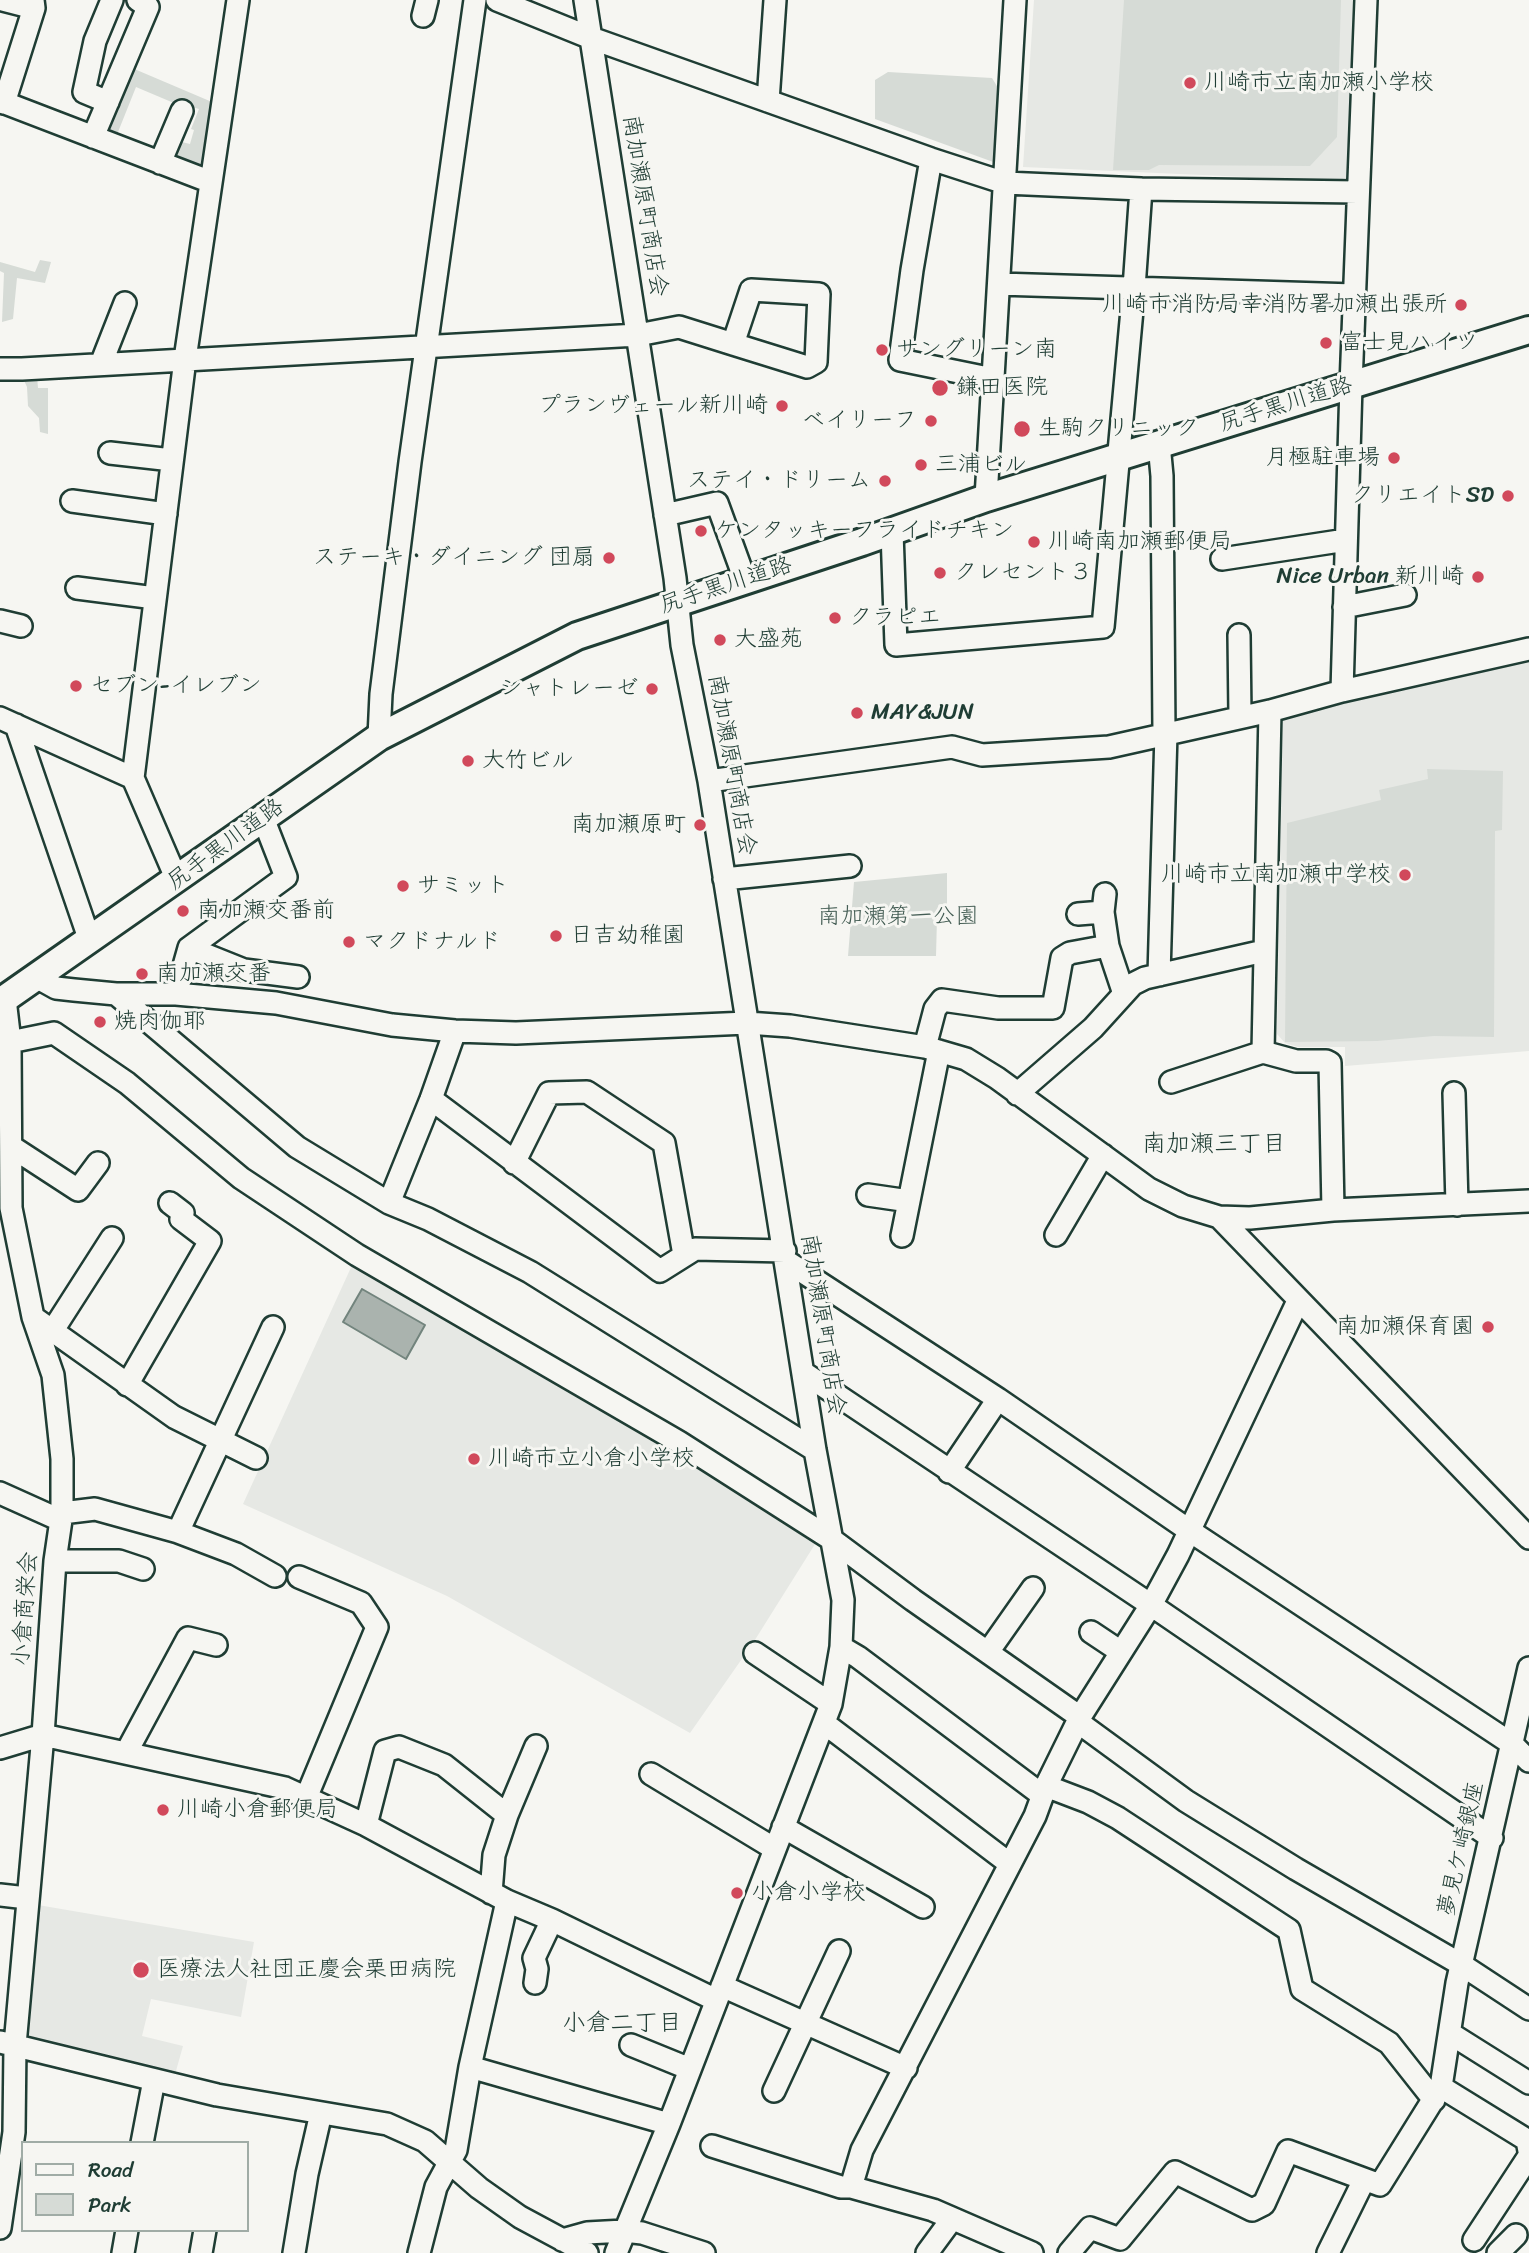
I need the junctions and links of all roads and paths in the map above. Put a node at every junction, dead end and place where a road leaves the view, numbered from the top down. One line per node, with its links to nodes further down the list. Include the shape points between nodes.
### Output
1 (3, 0): 11 (street)
2 (112, 0): 15 (street, via 95,41 84,92)
3 (138, 0): 15 (street, via 148,7)
4 (238, 0): 20 (street)
5 (475, 0): 31 (street)
6 (497, 0): 12 (street)
7 (585, 0): 12 (street, 南加瀬原町商店会)
8 (775, 0): 13 (street)
9 (1015, 0): 21 (street)
10 (1366, 0): 23 (street)
11 (33, 4): 14 (street)
12 (591, 38): 13 (street); 29 (street, 南加瀬原町商店会)
13 (768, 101): 18 (street)
14 (2, 102): 17 (street)
15 (108, 102): 17 (street)
16 (182, 111): 19 (street)
17 (93, 137): 19 (street)
18 (931, 159): 21 (street); 35 (street, via 900,360)
19 (160, 163): 20 (street)
20 (211, 183): 32 (street)
21 (1005, 183): 22 (street); 24 (street)
22 (1140, 189): 23 (street); 25 (street)
23 (1358, 192): 26 (street)
24 (999, 284): 25 (street); 35 (street)
25 (1134, 288): 26 (street); 39 (street)
26 (1354, 295): 36 (street)
27 (125, 303): 33 (street)
28 (1529, 330): 36 (main road, 尻手黒川道路)
29 (638, 335): 30 (street, via 679,327); 31 (street); 44 (street, 南加瀬原町商店会)
30 (733, 344): 30 (street, via 751,290 818,294 816,362 807,367)
31 (426, 348): 32 (street); 63 (street)
32 (185, 359): 33 (street); 40 (street)
33 (101, 365): 34 (street)
34 (0, 369)
35 (993, 379): 41 (street)
36 (1351, 384): 37 (main road, 尻手黒川道路); 46 (street)
37 (1159, 444): 39 (main road, 尻手黒川道路); 62 (street)
38 (110, 453): 40 (street)
39 (1119, 457): 41 (main road, 尻手黒川道路); 45 (street, via 1103,627 896,645)
40 (173, 460): 43 (street)
41 (986, 498): 45 (main road, 尻手黒川道路)
42 (72, 501): 43 (street)
43 (166, 514): 51 (street)
44 (665, 515): 48 (street, via 717,503); 52 (street, 南加瀬原町商店会)
45 (892, 532): 48 (main road, 尻手黒川道路)
46 (1346, 540): 47 (street); 53 (street)
47 (1222, 559)
48 (745, 580): 52 (main road, 尻手黒川道路)
49 (77, 588): 51 (street)
50 (1405, 595): 53 (street)
51 (155, 598): 64 (street)
52 (678, 603): 63 (main road, 尻手黒川道路, via 577,636); 65 (street, 南加瀬原町商店会)
53 (1344, 607): 58 (street)
54 (1, 612): 55 (street)
55 (21, 626)
56 (1239, 635): 60 (street)
57 (1529, 649): 58 (street)
58 (1342, 691): 59 (street)
59 (1270, 711): 60 (street); 74 (street)
60 (1240, 716): 62 (street)
61 (8, 722): 64 (street); 71 (street)
62 (1165, 734): 65 (street, via 1085,750 982,755 952,747); 75 (street)
63 (379, 737): 66 (main road, 尻手黒川道路)
64 (133, 778): 69 (street)
65 (709, 781): 68 (street, 南加瀬原町商店会)
66 (263, 818): 69 (main road, 尻手黒川道路); 73 (street, via 286,877)
67 (850, 866): 68 (street)
68 (724, 879): 82 (street, 南加瀬原町商店会)
69 (177, 880): 71 (main road, 尻手黒川道路)
70 (1078, 914): 72 (street, via 1104,903)
71 (90, 941): 77 (main road, 尻手黒川道路)
72 (1108, 946): 80 (street); 85 (street, via 1062,958 1053,1008 998,1008 942,1000 935,1009)
73 (190, 948): 76 (street, via 244,970); 79 (street)
74 (1264, 951): 75 (street); 86 (street)
75 (1160, 975): 80 (street, via 1133,984)
76 (298, 977)
77 (38, 978): 78 (street, via 56,988); 81 (main road, 尻手黒川道路)
78 (116, 994): 79 (street); 99 (street, via 297,1147)
79 (176, 994): 83 (street, via 276,1003 392,1025)
80 (1124, 994): 89 (street)
81 (3, 1001): 84 (street, 小倉商栄会)
82 (747, 1023): 83 (street, via 516,1033); 85 (street); 107 (street, 南加瀬原町商店会)
83 (455, 1031): 90 (street)
84 (10, 1042): 91 (street, 小倉商栄会); 124 (street, via 54,1033 127,1083 241,1178 357,1255 679,1442)
85 (932, 1049): 89 (street, via 966,1059); 96 (street)
86 (1263, 1052): 87 (street); 101 (street, via 1296,1061 1330,1063)
87 (1171, 1082)
88 (1454, 1093): 100 (street)
89 (1017, 1094): 92 (street)
90 (431, 1099): 94 (street); 99 (street)
91 (12, 1147): 93 (street, via 78,1190); 109 (street, 小倉商栄会, via 11,1208)
92 (1103, 1155): 102 (street, via 1149,1188 1183,1206); 103 (street)
93 (98, 1163)
94 (514, 1163): 106 (street, via 660,1271); 106 (street, via 550,1093 587,1092 664,1143)
95 (867, 1195): 96 (street)
96 (909, 1201): 104 (street)
97 (1529, 1201): 100 (street)
98 (170, 1203): 113 (street, via 183,1213 180,1219 210,1241)
99 (389, 1203): 116 (street, via 530,1272)
100 (1457, 1205): 101 (street)
101 (1333, 1210): 102 (street)
102 (1219, 1217): 108 (street)
103 (1056, 1235)
104 (902, 1236)
105 (112, 1238): 111 (street)
106 (684, 1255): 107 (street, via 695,1249)
107 (786, 1256): 112 (street, 南加瀬原町商店会); 114 (street)
108 (1298, 1301): 121 (street); 123 (street)
109 (33, 1317): 111 (street); 120 (street, 小倉商栄会, via 53,1375 59,1414)
110 (273, 1327): 115 (street)
111 (54, 1330): 113 (street)
112 (804, 1373): 116 (street, 南加瀬原町商店会); 118 (street)
113 (127, 1385): 115 (street, via 173,1417)
114 (998, 1399): 118 (street); 121 (street)
115 (221, 1441): 117 (street); 122 (street)
116 (815, 1450): 124 (street, 南加瀬原町商店会)
117 (256, 1458)
118 (949, 1472): 130 (street)
119 (0, 1493): 120 (street)
120 (61, 1517): 122 (street, via 96,1509); 125 (street, 小倉商栄会)
121 (1190, 1531): 130 (street); 141 (street)
122 (178, 1532): 127 (street, via 236,1554)
123 (1529, 1538)
124 (831, 1539): 133 (street, 南加瀬原町商店会, via 843,1600); 134 (street)
125 (55, 1561): 126 (street, via 119,1561); 140 (street, 小倉商栄会)
126 (143, 1569)
127 (275, 1576)
128 (299, 1577): 148 (street, via 360,1603 377,1627)
129 (1033, 1588): 134 (street)
130 (1151, 1605): 135 (street); 152 (street)
131 (1091, 1632): 135 (street)
132 (216, 1645): 144 (street, via 188,1638)
133 (841, 1647): 138 (street, 南加瀬原町商店会); 147 (street)
134 (989, 1652): 139 (street)
135 (1121, 1652): 139 (street)
136 (755, 1653): 138 (street)
137 (1529, 1668): 141 (street, 夢見ケ崎銀座)
138 (827, 1714): 151 (street, 南加瀬原町商店会); 154 (street)
139 (1079, 1719): 147 (street); 161 (street, via 1186,1801)
140 (43, 1735): 143 (street); 144 (street); 157 (street, 小倉商栄会)
141 (1512, 1744): 145 (street); 152 (street, 夢見ケ崎銀座)
142 (536, 1746): 149 (street)
143 (0, 1748)
144 (125, 1753): 148 (street, via 285,1788)
145 (1529, 1761)
146 (651, 1774): 153 (street)
147 (1044, 1791): 154 (street); 175 (street, via 1088,1802 1118,1818 1289,1930 1302,1989 1389,2043)
148 (306, 1798): 150 (street)
149 (507, 1815): 150 (street, via 444,1765 399,1747 385,1751); 156 (street, via 494,1855)
150 (366, 1825): 156 (street)
151 (783, 1827): 153 (street, 南加瀬原町商店会); 158 (street)
152 (1492, 1838): 161 (street, 夢見ケ崎銀座)
153 (775, 1849): 163 (street, 南加瀬原町商店会)
154 (1010, 1864): 170 (street)
155 (0, 1895): 157 (street)
156 (499, 1897): 159 (street); 169 (street)
157 (27, 1898): 167 (street, 小倉商栄会)
158 (923, 1908)
159 (552, 1920): 162 (street, via 534,1958); 163 (street)
160 (839, 1951): 165 (street)
161 (1462, 1965): 164 (street); 166 (street, 夢見ケ崎銀座)
162 (535, 1983)
163 (719, 1993): 165 (street); 171 (street, 南加瀬原町商店会)
164 (1529, 2008)
165 (804, 2023): 170 (street); 174 (street)
166 (1451, 2034): 173 (street); 175 (street, 夢見ケ崎銀座)
167 (8, 2043): 172 (street); 184 (street, 小倉商栄会, via 14,2132)
168 (631, 2045): 171 (street)
169 (470, 2067): 177 (street); 181 (street, via 456,2150)
170 (906, 2068): 183 (street, via 862,2150)
171 (690, 2069): 177 (street, 南加瀬原町商店会)
172 (154, 2080): 176 (street); 178 (street)
173 (1529, 2083)
174 (774, 2091)
175 (1438, 2094): 180 (street, via 1527,2140); 182 (street, via 1380,2185)
176 (321, 2113): 181 (street, via 387,2124 425,2141); 196 (street)
177 (669, 2124): 187 (street, 南加瀬原町商店会)
178 (142, 2141)
179 (712, 2146): 183 (street, via 841,2188)
180 (1529, 2154): 192 (street)
181 (450, 2161): 191 (street, via 520,2217); 197 (street, via 436,2187)
182 (1364, 2180): 202 (street, via 1288,2151 1265,2204 1252,2210 1175,2172 1120,2239 1090,2228); 203 (street)
183 (851, 2187): 185 (street)
184 (2, 2198): 186 (street, 小倉商栄会)
185 (952, 2219): 193 (street); 201 (street)
186 (0, 2228)
187 (624, 2231): 191 (street); 199 (street, 南加瀬原町商店会); 200 (street)
188 (127, 2232): 194 (street)
189 (205, 2232): 195 (street)
190 (1516, 2235): 204 (street)
191 (562, 2240): 198 (street)
192 (1474, 2240)
193 (1024, 2252)
194 (123, 2253)
195 (201, 2253)
196 (295, 2253)
197 (419, 2253)
198 (587, 2253)
199 (616, 2253)
200 (704, 2253)
201 (927, 2253)
202 (1069, 2253)
203 (1328, 2253)
204 (1498, 2253)

